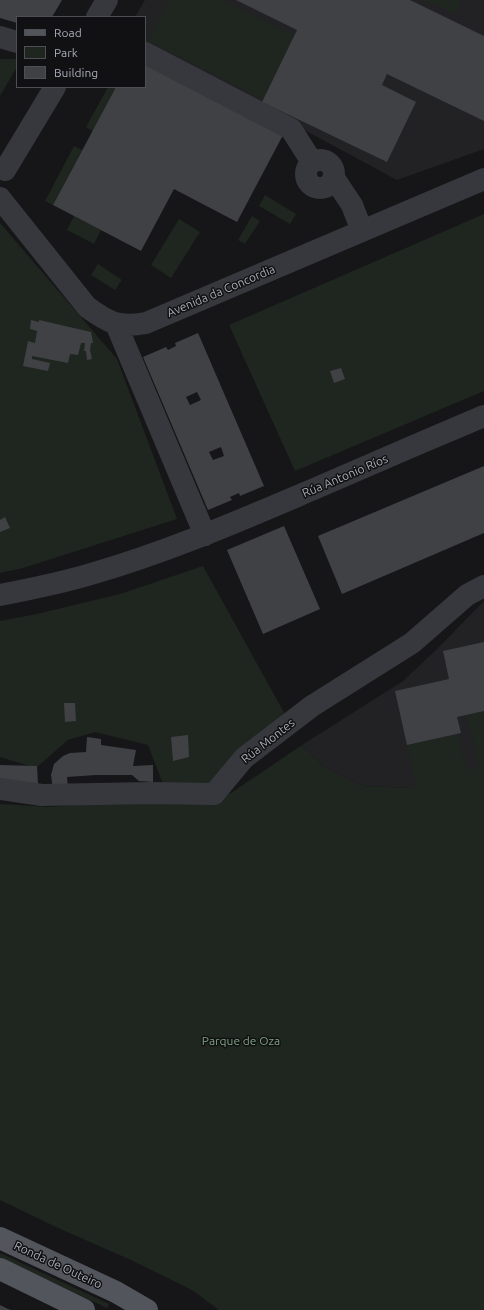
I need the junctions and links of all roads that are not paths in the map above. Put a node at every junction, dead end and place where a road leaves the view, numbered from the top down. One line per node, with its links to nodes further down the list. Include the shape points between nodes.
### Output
1 (107, 0): 2 (street)
2 (98, 16)
3 (0, 37): 4 (street)
4 (16, 42)
5 (146, 54): 10 (street, via 290,129 312,162 308,165 306,175 310,184 315,188 327,187 334,178 352,205)
6 (54, 88): 7 (street)
7 (3, 168): 9 (street, via 10,184)
8 (484, 179): 10 (street, Avenida da Concordia)
9 (0, 198): 11 (street, Avenida da Concordia, via 87,307)
10 (362, 231): 11 (street, Avenida da Concordia, via 146,323 131,326)
11 (116, 324): 13 (street)
12 (484, 416): 13 (street, Rúa Antonio Ríos)
13 (205, 535): 15 (street, Rúa Antonio Ríos, via 92,574)
14 (484, 586): 16 (street, Rúa Montes, via 468,595 412,643 312,706 244,758 214,794 42,795)
15 (0, 595)
16 (0, 789)
17 (0, 1238): 19 (main road, Ronda de Outeiro)
18 (0, 1269): 20 (main road)
19 (116, 1292): 21 (street, Ronda de Outeiro); 22 (main road, Ronda de Outeiro)
20 (84, 1310)
21 (130, 1310)
22 (147, 1310)

